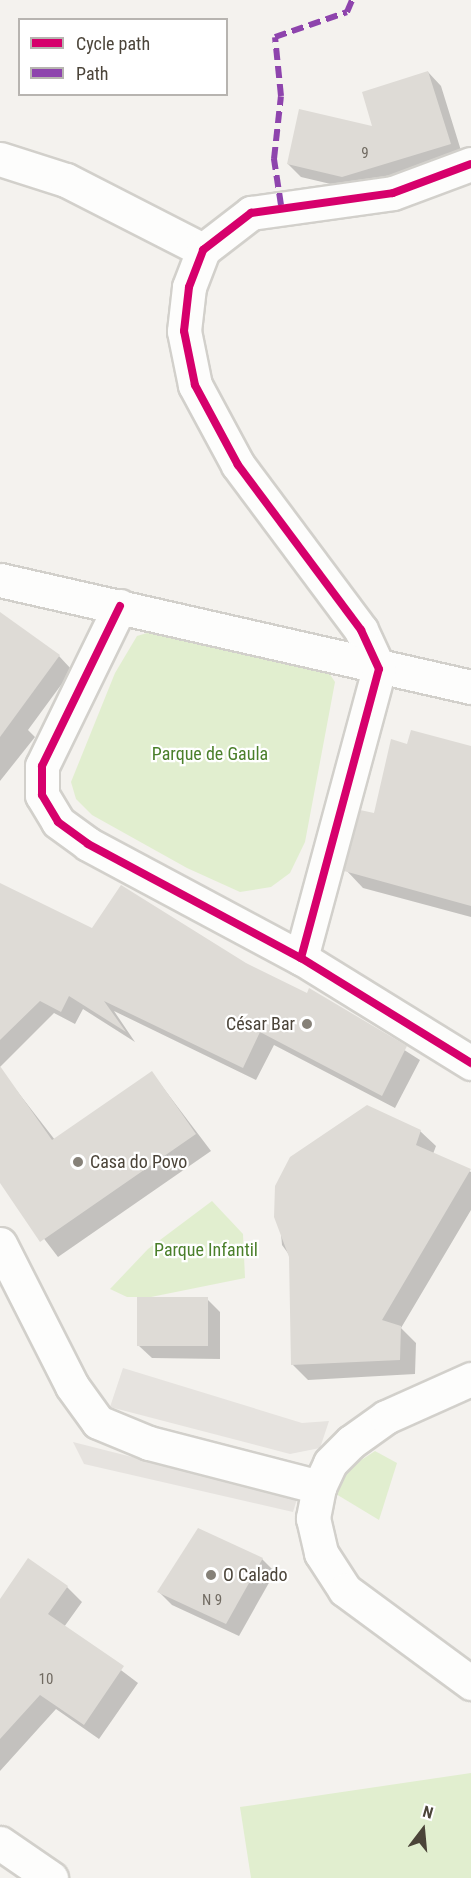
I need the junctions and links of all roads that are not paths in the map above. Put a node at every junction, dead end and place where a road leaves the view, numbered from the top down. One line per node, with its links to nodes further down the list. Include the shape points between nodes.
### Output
1 (0, 159): 3 (street, via 66,180)
2 (471, 164): 3 (street, via 393,192 251,213)
3 (203, 250): 6 (street, via 189,287 184,331 195,385 238,465 361,630)
4 (0, 580): 5 (street)
5 (120, 606): 6 (street); 8 (street, via 42,766 42,795 58,822 88,844)
6 (379, 669): 7 (street); 8 (street)
7 (471, 687)
8 (301, 958): 9 (street)
9 (471, 1063)
10 (0, 1244): 12 (street, via 72,1386 98,1422 149,1443)
11 (471, 1379): 12 (street, via 386,1417 351,1442 330,1464)
12 (319, 1487): 13 (street, via 313,1518 321,1553 345,1590)
13 (471, 1683)
14 (0, 1844): 15 (street)
15 (51, 1878)

